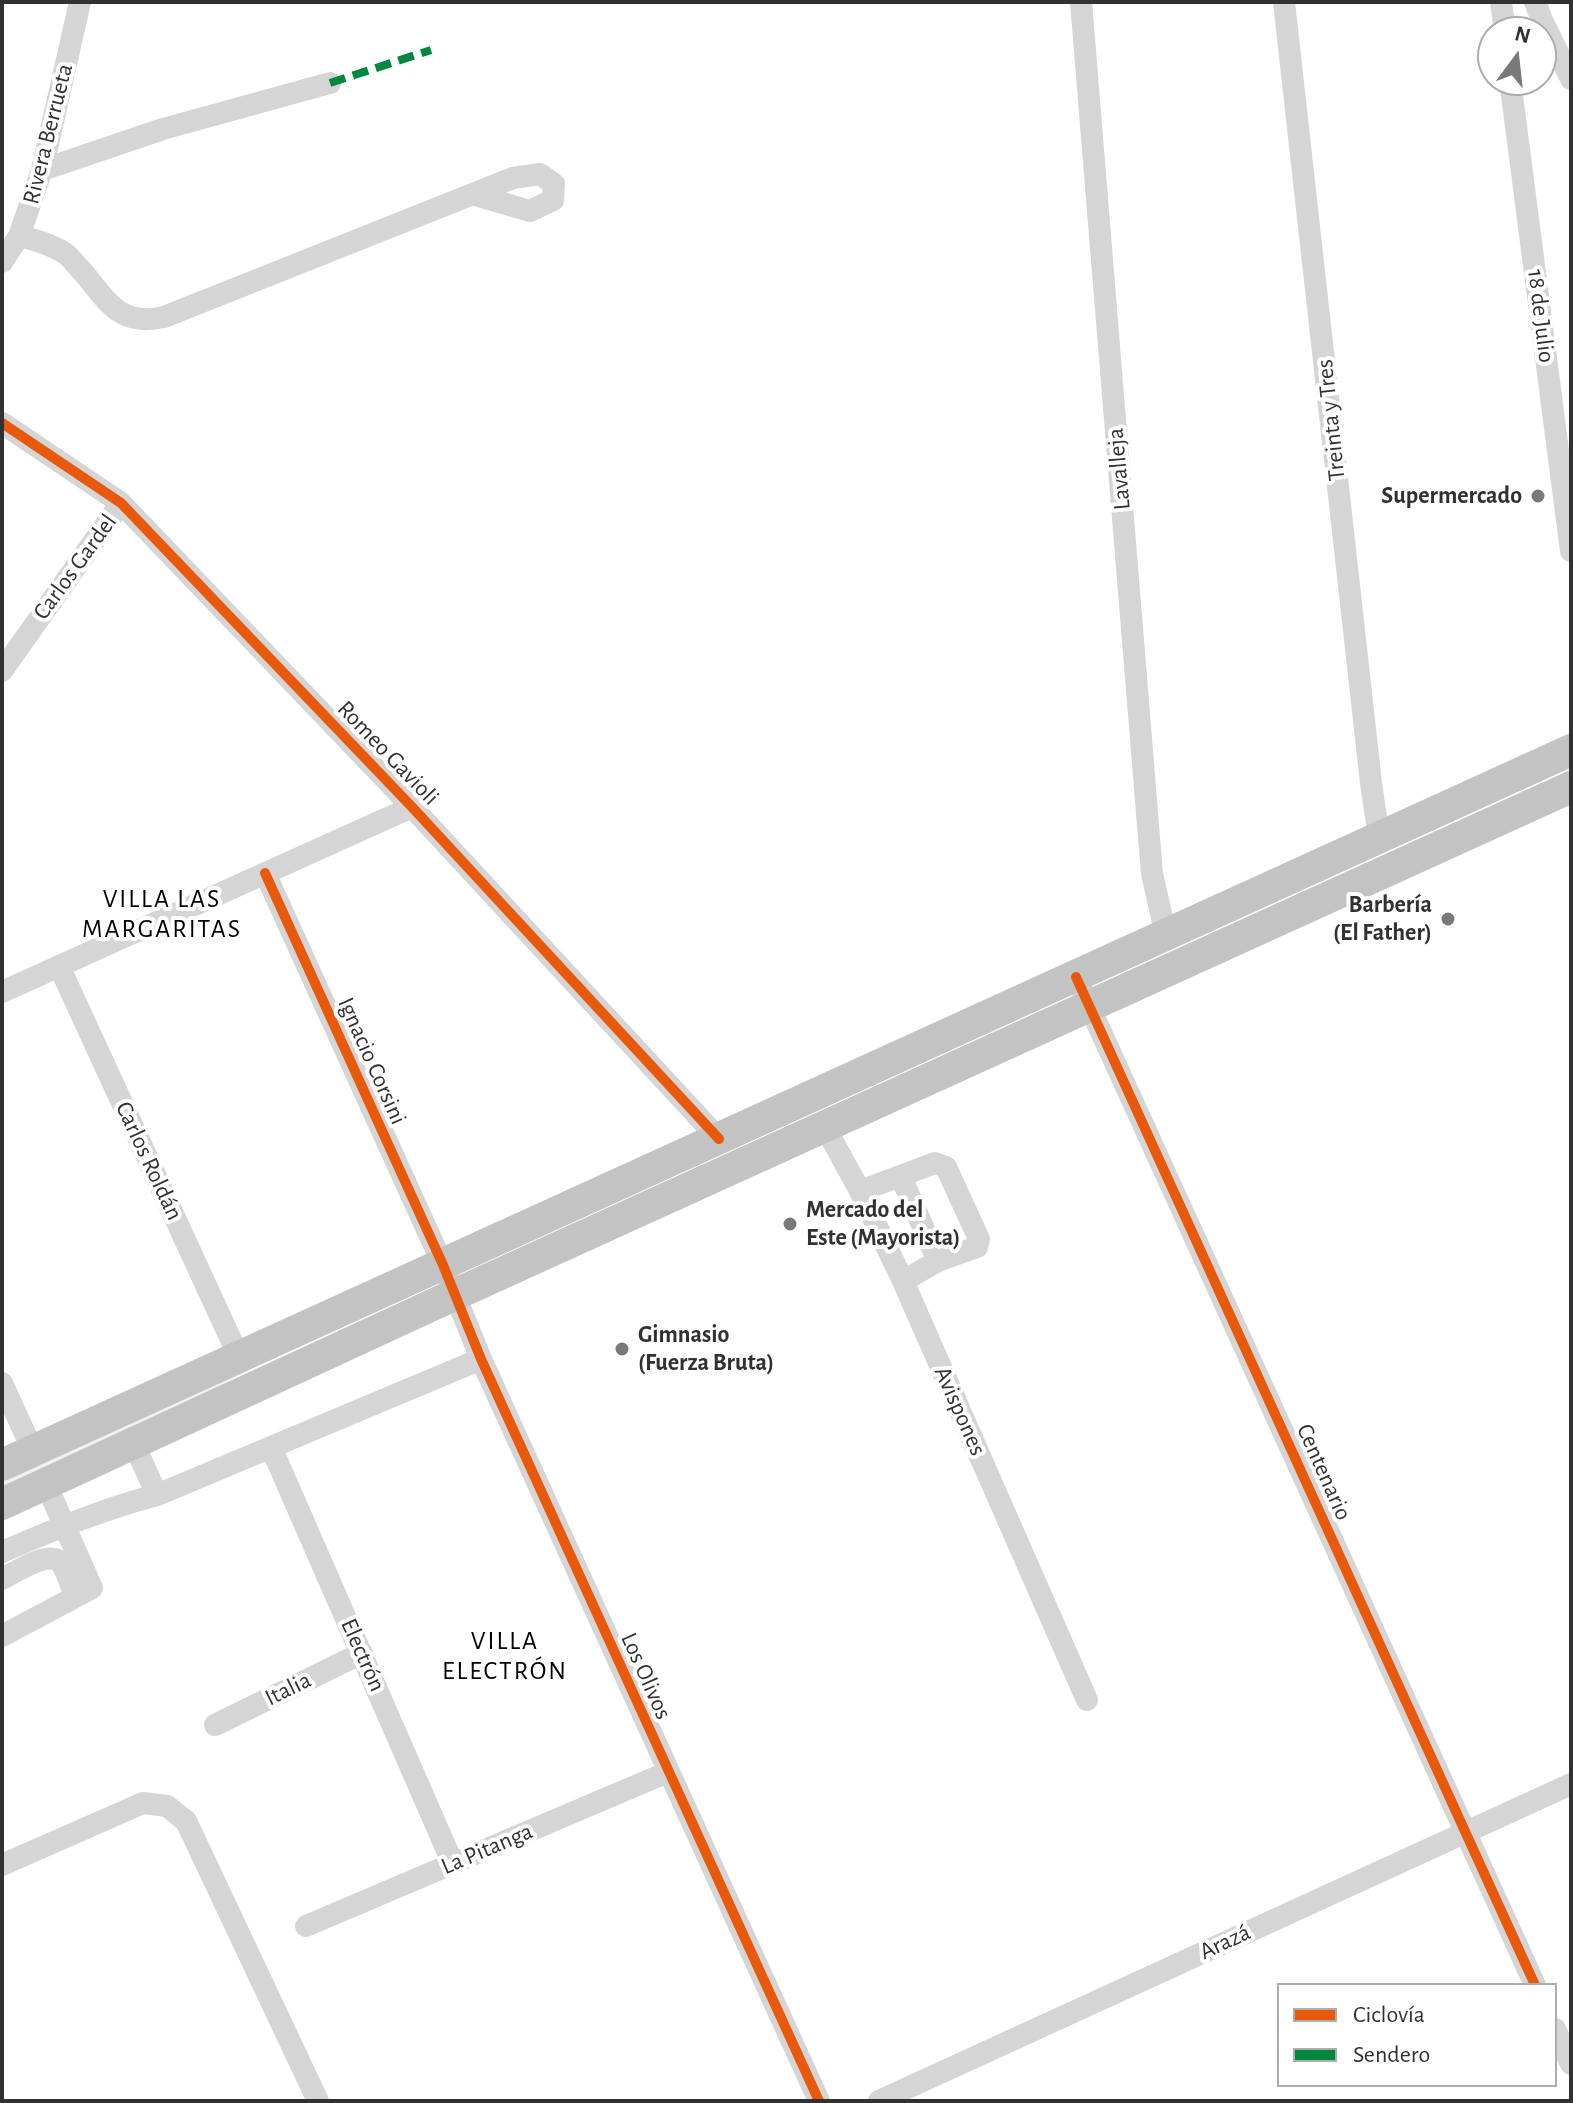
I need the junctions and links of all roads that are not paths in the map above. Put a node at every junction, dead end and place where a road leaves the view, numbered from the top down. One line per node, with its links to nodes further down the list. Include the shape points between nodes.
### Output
1 (80, 2): 8 (street, Rivera Berrueta)
2 (1284, 2): 19 (street, Treinta y Tres)
3 (1084, 3): 21 (street, Lavalleja, via 1152,874)
4 (1557, 51): 5 (street)
5 (1571, 79)
6 (330, 83): 8 (street, via 163,129)
7 (1512, 96): 14 (street, 18 de Julio)
8 (42, 170): 10 (street, Rivera Berrueta)
9 (475, 195): 10 (street, via 148,320 117,311 68,256)
10 (19, 236): 11 (street, Rivera Berrueta)
11 (2, 262)
12 (2, 423): 13 (street, Romeo Gavioli)
13 (121, 503): 15 (street, Carlos Gardel); 18 (street, Romeo Gavioli)
14 (1571, 551)
15 (2, 671)
16 (1571, 750): 19 (highway)
17 (1571, 787): 25 (highway)
18 (412, 807): 20 (street); 27 (street, Romeo Gavioli)
19 (1379, 838): 21 (highway)
20 (265, 873): 22 (street); 31 (street, Ignacio Corsini)
21 (1166, 935): 23 (highway)
22 (59, 966): 24 (street); 33 (street, Carlos Roldán)
23 (1076, 977): 25 (street, Centenario); 27 (highway)
24 (2, 992)
25 (1089, 1006): 26 (highway); 53 (street, Centenario)
26 (825, 1127): 29 (street, Avispones); 31 (highway)
27 (719, 1139): 31 (highway)
28 (901, 1177): 29 (street); 30 (street); 30 (street, via 935,1163 946,1167 979,1239 977,1247)
29 (860, 1191): 32 (street, Avispones)
30 (938, 1261): 32 (street)
31 (448, 1280): 33 (highway); 34 (street, Los Olivos); 36 (highway)
32 (903, 1281): 49 (street, Avispones)
33 (239, 1357): 38 (highway)
34 (481, 1359): 37 (street); 51 (street, Los Olivos)
35 (2, 1383): 38 (street)
36 (133, 1442): 40 (highway); 41 (street)
37 (271, 1447): 41 (street); 48 (street, Electrón)
38 (33, 1451): 39 (highway)
39 (2, 1465)
40 (46, 1484): 42 (highway); 43 (street)
41 (157, 1495): 43 (street)
42 (2, 1504)
43 (65, 1524): 44 (street); 46 (street, via 92,1588)
44 (2, 1552)
45 (2, 1579): 46 (street, via 53,1557 61,1563)
46 (75, 1597): 47 (street)
47 (2, 1636)
48 (362, 1653): 50 (street, Italia); 54 (street, Electrón)
49 (1087, 1700)
50 (215, 1725)
51 (668, 1772): 54 (street, La Pitanga); 61 (street, Los Olivos)
52 (1571, 1784): 53 (street, Arazá)
53 (1465, 1831): 57 (street, Centenario); 62 (street, Arazá)
54 (453, 1864): 56 (street, La Pitanga)
55 (2, 1865): 60 (street, via 143,1803 167,1806 186,1821)
56 (306, 1926)
57 (1534, 1983)
58 (1557, 2033): 59 (street)
59 (1571, 2064)
60 (318, 2101)
61 (819, 2101)
62 (879, 2101)

